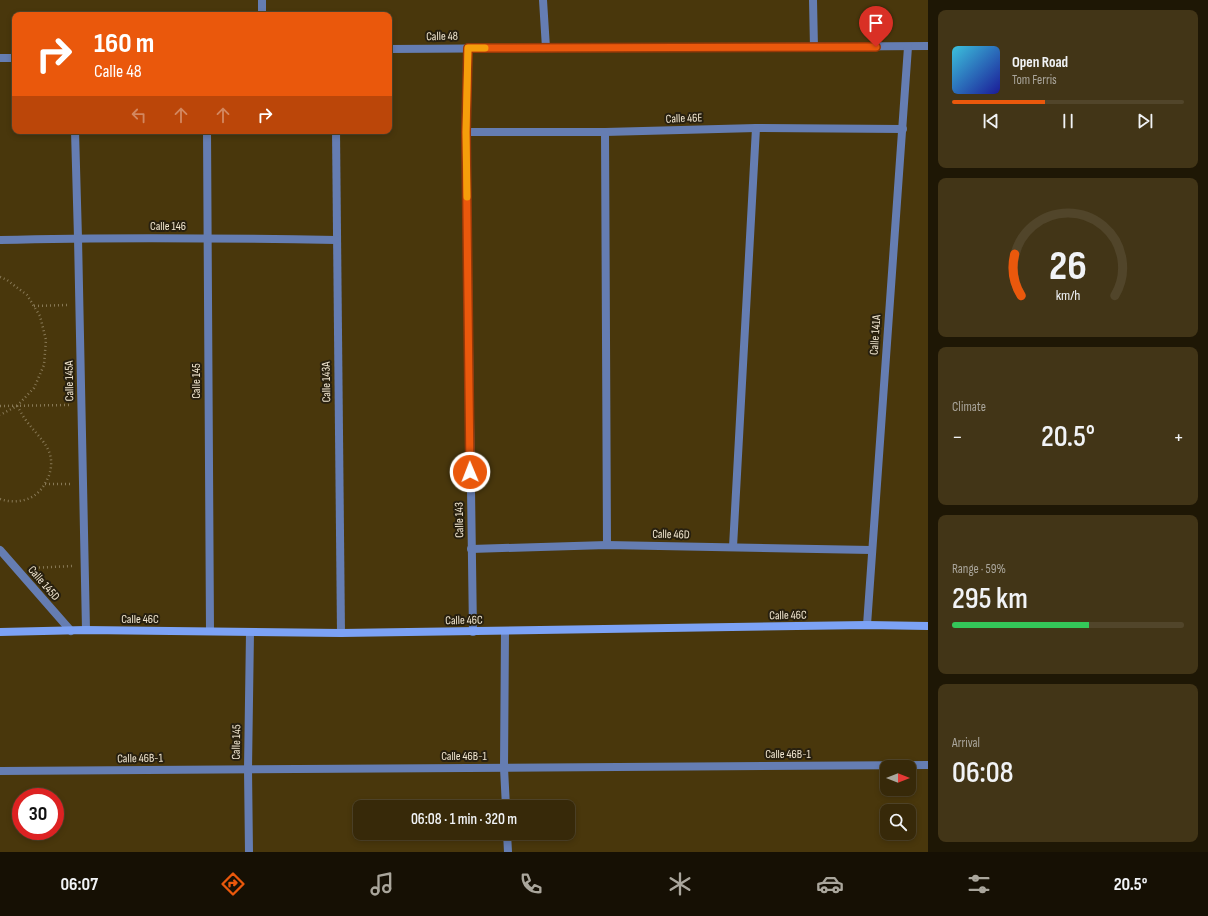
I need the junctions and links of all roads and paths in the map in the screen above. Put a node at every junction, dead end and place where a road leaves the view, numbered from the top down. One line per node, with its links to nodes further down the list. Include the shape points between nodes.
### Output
1 (262, 0): 4 (street)
2 (543, 0): 8 (street)
3 (813, 0): 9 (street)
4 (262, 12)
5 (928, 46): 6 (street, Calle 48)
6 (908, 47): 9 (street, Calle 48); 14 (street, Calle 141A)
7 (468, 48): 8 (street, Calle 48); 10 (street, Calle 48); 15 (street, Calle 143)
8 (546, 48): 9 (street, Calle 48)
9 (814, 48)
10 (392, 49)
11 (0, 58): 12 (street)
12 (12, 58)
13 (756, 128): 14 (street, Calle 46E); 16 (street, Calle 46E); 35 (street)
14 (903, 129): 38 (street, Calle 141A)
15 (466, 132): 16 (street, Calle 46E); 36 (street, Calle 143)
16 (605, 132): 34 (street)
17 (75, 134): 20 (street, Calle 145A)
18 (207, 134): 21 (street, Calle 145)
19 (336, 134): 23 (street, Calle 143A)
20 (78, 238): 21 (street, Calle 146); 22 (street, Calle 146); 25 (street, Calle 145A)
21 (207, 238): 23 (street, Calle 146); 45 (street, Calle 145)
22 (0, 240)
23 (336, 240): 50 (street, Calle 143A)
24 (0, 277): 26 (path, via 27,295)
25 (80, 305): 26 (path); 27 (street, Calle 145A)
26 (34, 306): 29 (path, via 40,316 46,340 44,365 34,388)
27 (81, 405): 29 (path); 32 (street, Calle 145A)
28 (0, 406): 29 (path)
29 (17, 406): 30 (path); 31 (path, via 45,442 51,470)
30 (0, 415)
31 (45, 484): 32 (path); 33 (path, via 35,495 22,501)
32 (83, 484): 39 (street, Calle 145A)
33 (0, 499)
34 (607, 545): 35 (street, Calle 46D); 36 (street, Calle 46D)
35 (733, 547): 38 (street, Calle 46D)
36 (471, 549): 49 (street, Calle 143)
37 (0, 550): 40 (street, Calle 145D)
38 (871, 550): 41 (street, Calle 141A)
39 (84, 565): 40 (path); 43 (street, Calle 145A)
40 (16, 569): 44 (street, Calle 145D)
41 (867, 625): 42 (street, Calle 46C); 46 (street, Calle 46C)
42 (928, 626)
43 (86, 630): 44 (street, Calle 46C); 45 (street, Calle 46C)
44 (71, 631): 47 (street, Calle 46C)
45 (210, 631): 48 (street, Calle 46C)
46 (505, 631): 49 (street, Calle 46C); 52 (street)
47 (0, 632)
48 (250, 632): 50 (street, Calle 46C); 53 (street, Calle 145)
49 (473, 632): 50 (street, Calle 46C)
50 (341, 633)
51 (928, 765): 52 (street, Calle 46B-1)
52 (504, 768): 53 (street, Calle 46B-1); 55 (street)
53 (248, 769): 54 (street, Calle 46B-1); 57 (street, Calle 145)
54 (0, 771)
55 (506, 800)
56 (507, 840): 58 (street)
57 (250, 852)
58 (508, 852)

